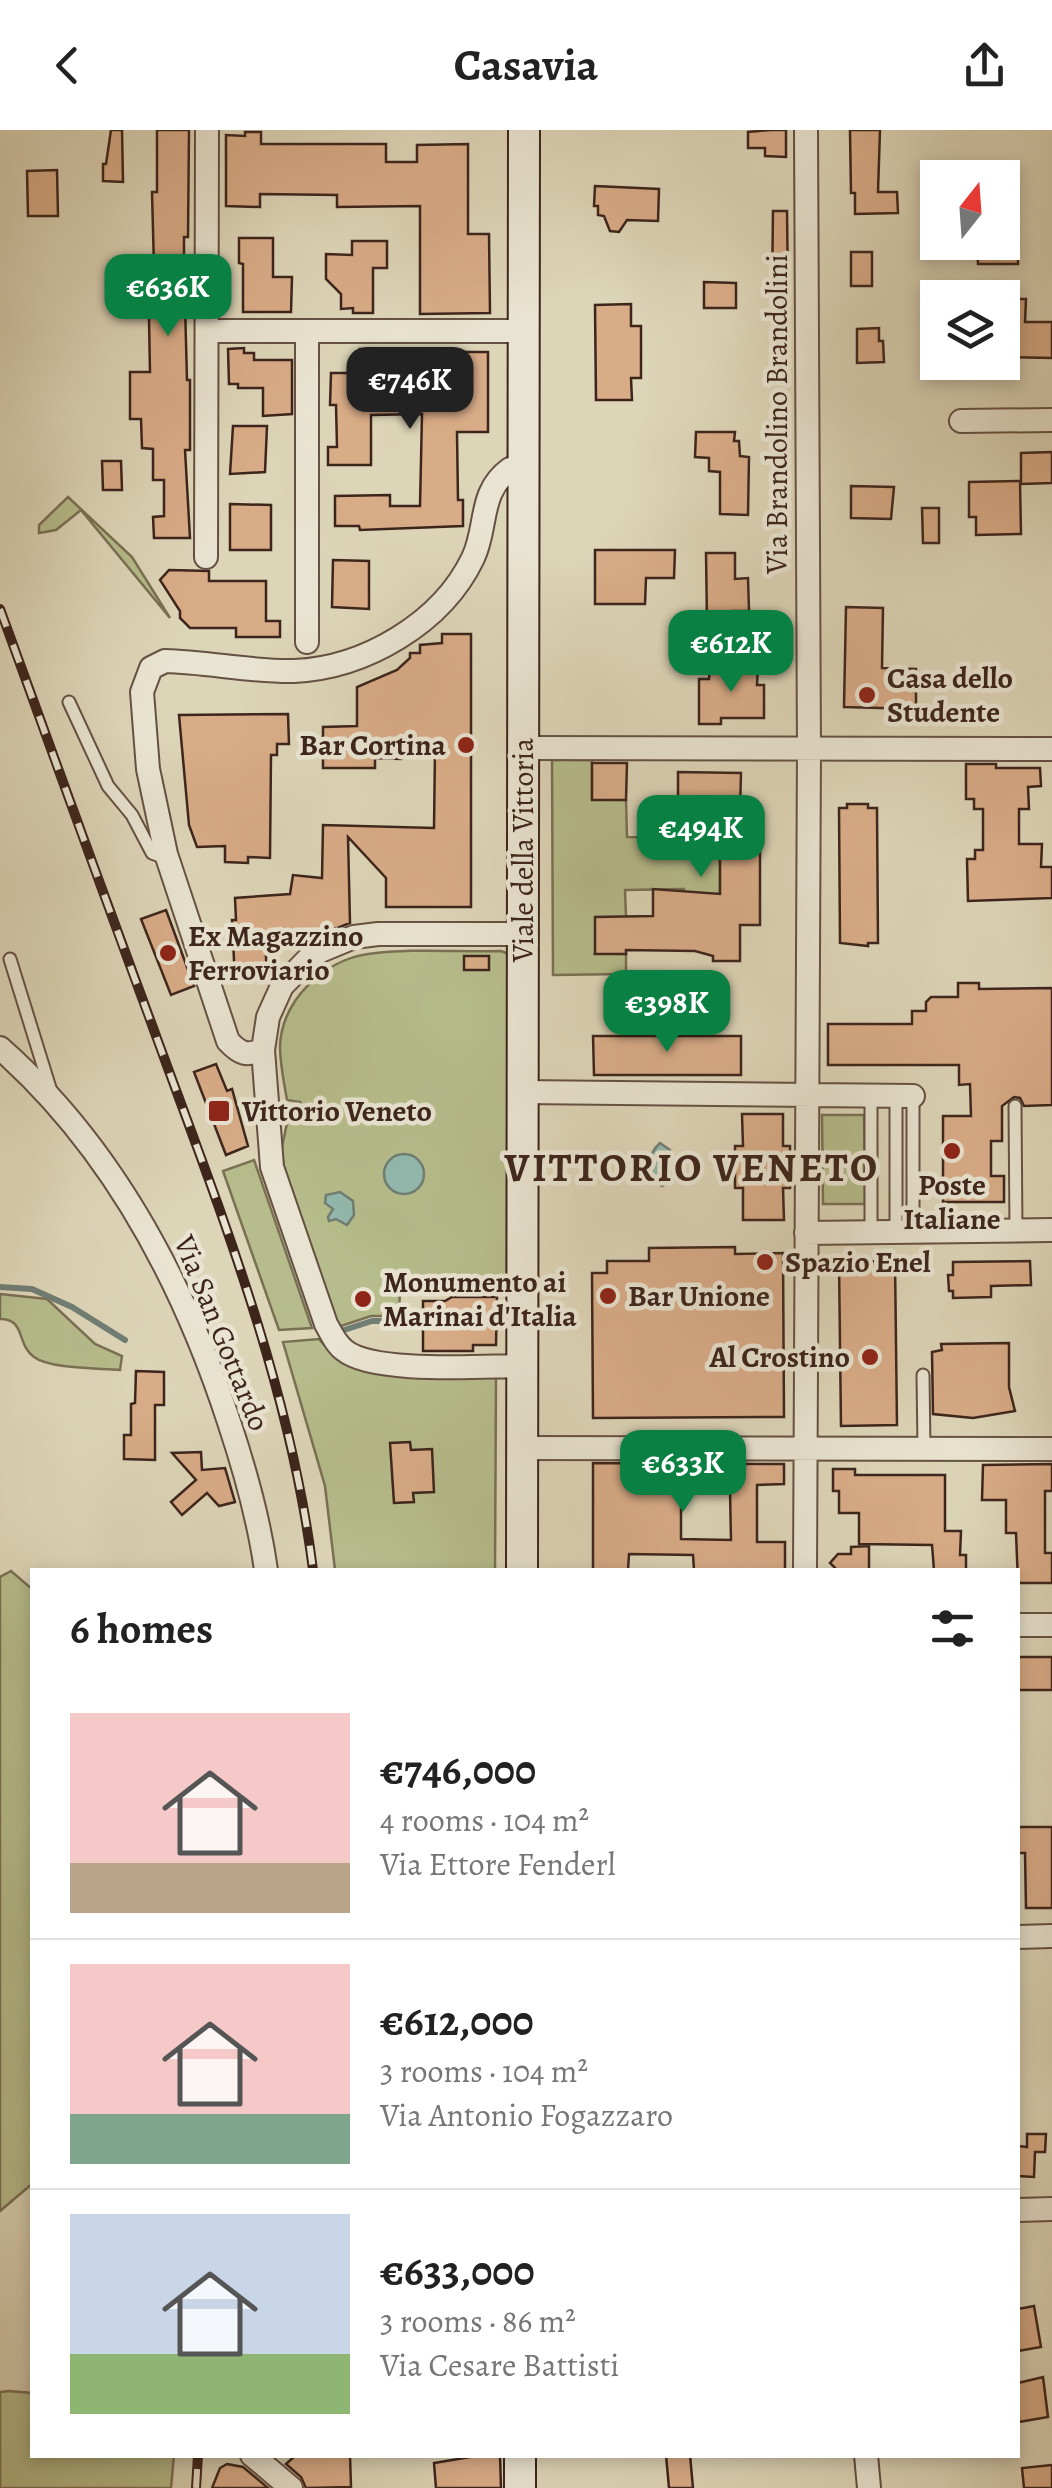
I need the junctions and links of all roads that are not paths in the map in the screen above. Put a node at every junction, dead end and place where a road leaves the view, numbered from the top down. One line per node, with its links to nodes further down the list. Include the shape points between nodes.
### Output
1 (207, 130): 5 (street)
2 (524, 130): 4 (street, Viale della Vittoria)
3 (806, 130): 14 (street, Via Brandolino Brandolini)
4 (524, 331): 6 (street); 9 (street, Viale della Vittoria)
5 (208, 332): 6 (street); 10 (street)
6 (307, 332): 11 (street)
7 (1052, 420): 8 (street)
8 (962, 421)
9 (523, 469): 13 (street, Viale della Vittoria); 16 (street, via 510,469 495,482 481,539 459,582 430,614 382,646 342,664 296,671 164,661 147,674 142,705 148,769)
10 (206, 557)
11 (307, 642)
12 (69, 702): 16 (lane, via 108,786 152,852)
13 (523, 748): 14 (street); 17 (street, Viale della Vittoria)
14 (809, 749): 15 (street); 22 (street, Via Brandolino Brandolini)
15 (1052, 749)
16 (166, 854): 20 (street, via 228,1042 248,1055)
17 (524, 934): 20 (street, via 378,934 327,945 282,986); 21 (street, Viale della Vittoria)
18 (10, 959): 25 (lane)
19 (0, 1048): 25 (street, Via San Gottardo)
20 (263, 1050): 32 (street, via 272,1167 326,1324 342,1350 392,1365)
21 (522, 1092): 22 (street); 32 (street, Viale della Vittoria)
22 (807, 1093): 23 (street); 29 (street, Via Brandolino Brandolini)
23 (871, 1096): 24 (street); 30 (lane)
24 (904, 1096): 31 (lane)
25 (53, 1101): 38 (street, Via San Gottardo, via 112,1175 186,1309 238,1452)
26 (1015, 1106): 27 (lane)
27 (1016, 1230): 28 (street); 31 (street)
28 (1052, 1230)
29 (806, 1232): 30 (street); 35 (street, Via Brandolino Brandolini)
30 (871, 1232): 31 (street)
31 (904, 1232)
32 (522, 1366): 34 (street, Viale della Vittoria)
33 (923, 1375): 36 (lane)
34 (522, 1448): 35 (street); 39 (street, Viale della Vittoria)
35 (804, 1448): 36 (street); 40 (street, Via Brandolino Brandolini)
36 (924, 1449): 37 (street)
37 (1052, 1449)
38 (266, 1568)
39 (522, 1568)
40 (804, 1568)
41 (1052, 1625): 42 (street)
42 (1020, 1626)
43 (1052, 1936): 44 (street)
44 (1020, 1937)
45 (1052, 2209): 46 (street)
46 (1020, 2210)
47 (256, 2458): 50 (street)
48 (520, 2458): 51 (street)
49 (866, 2458): 52 (street)
50 (291, 2488)
51 (520, 2488)
52 (870, 2488)

